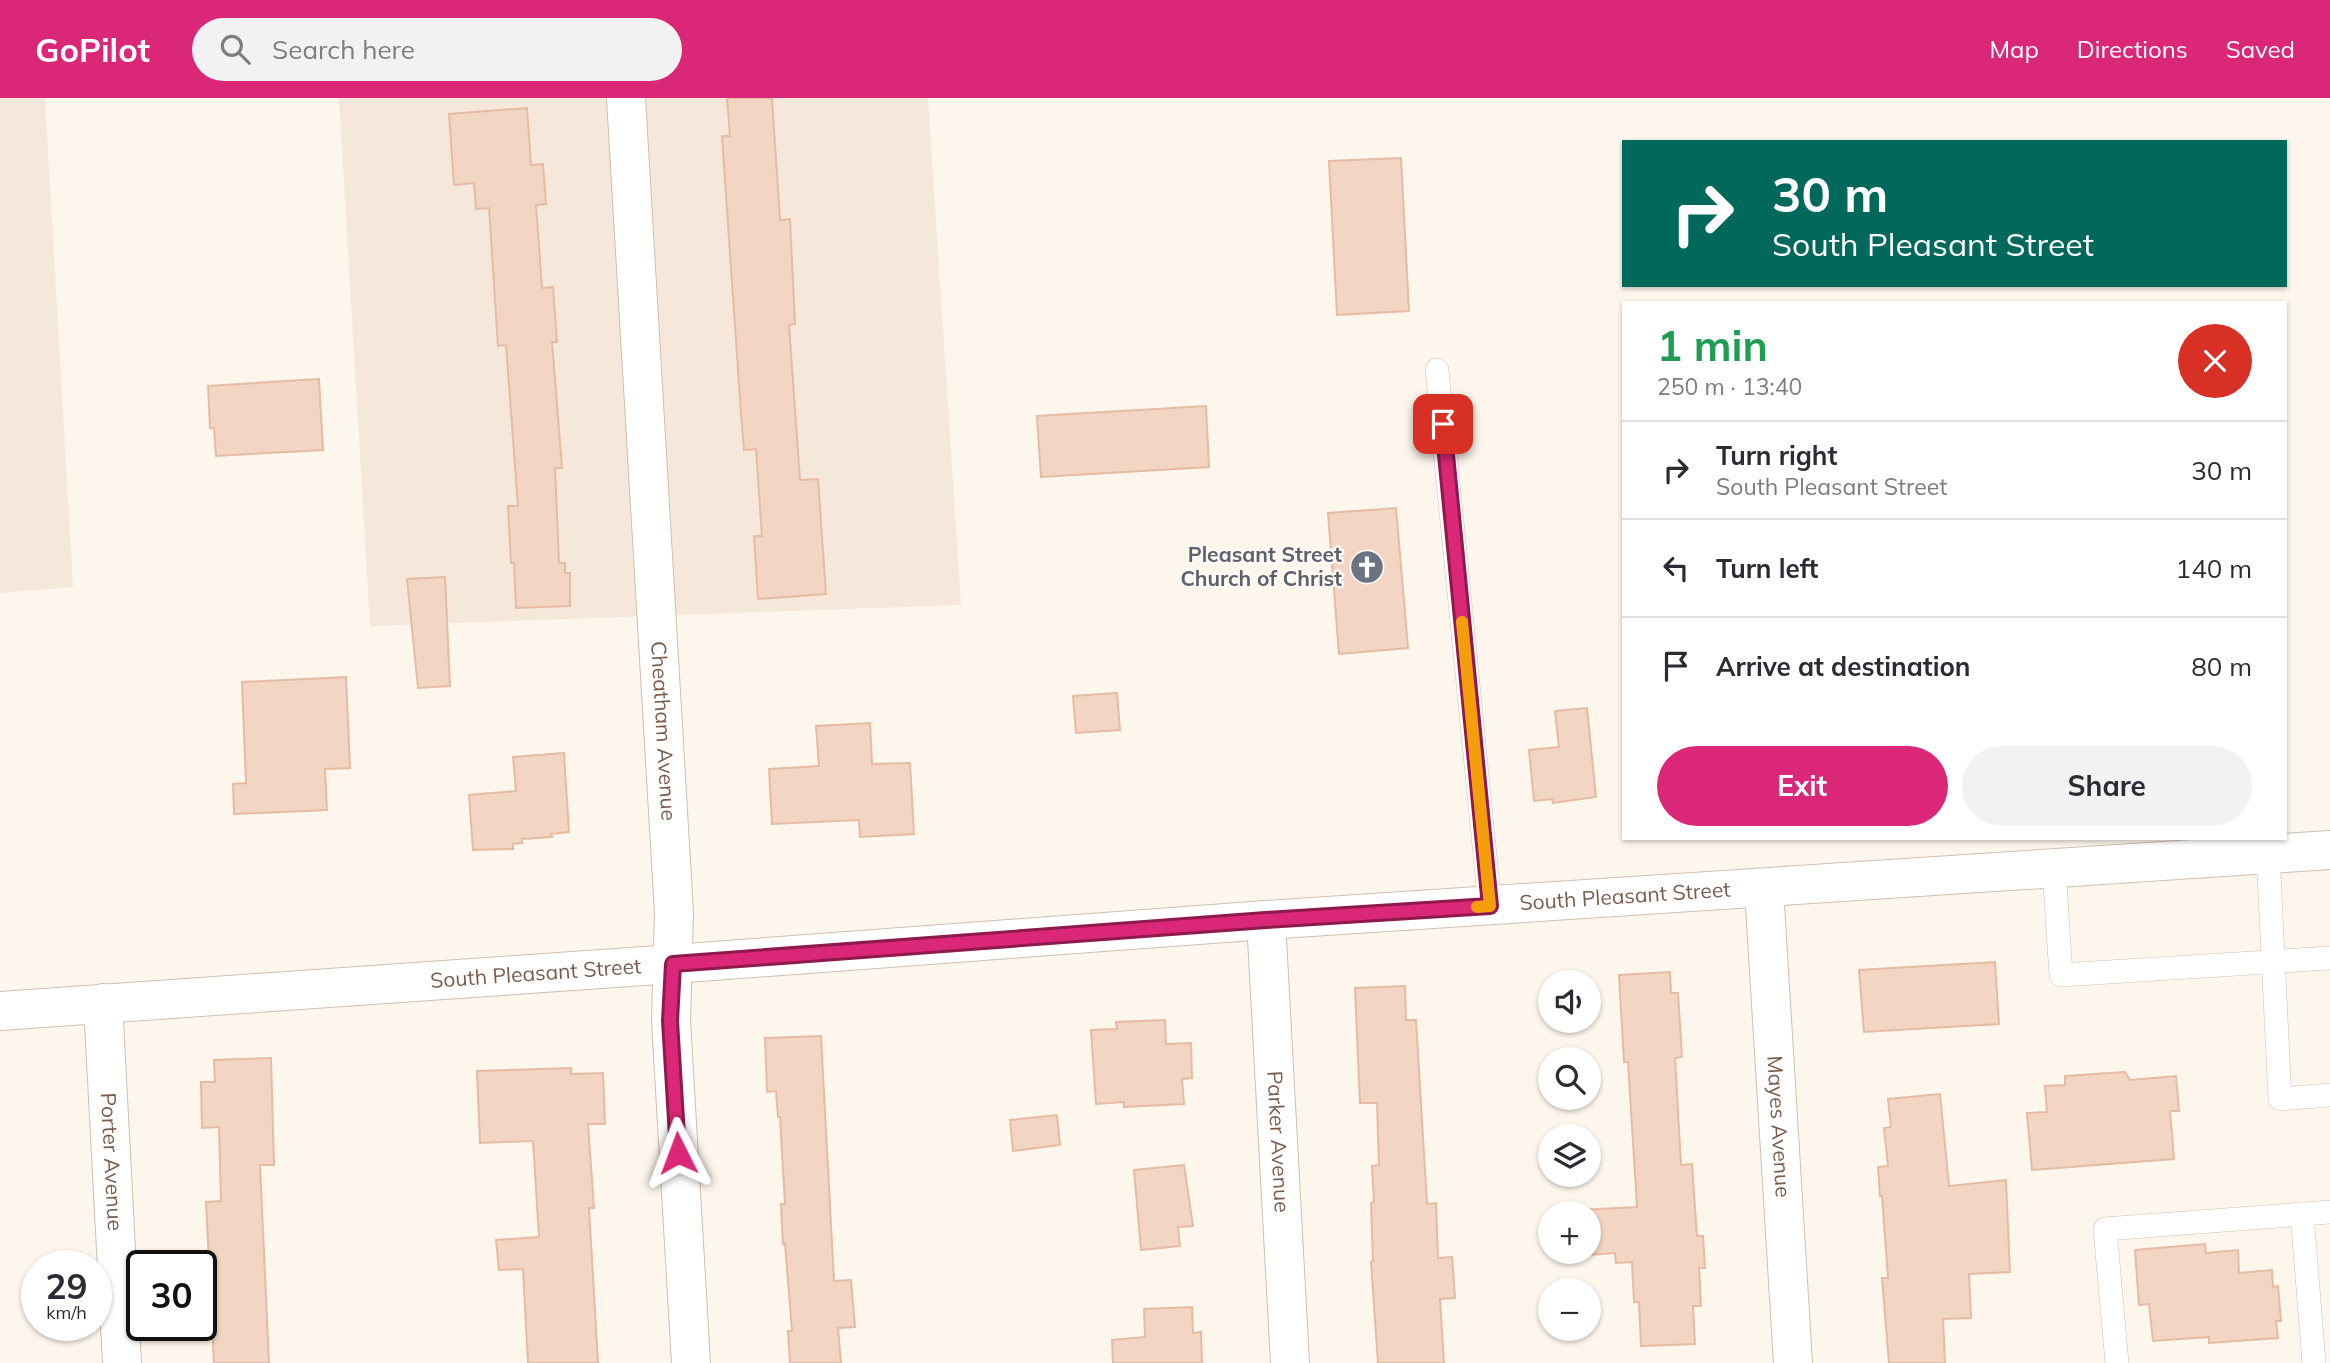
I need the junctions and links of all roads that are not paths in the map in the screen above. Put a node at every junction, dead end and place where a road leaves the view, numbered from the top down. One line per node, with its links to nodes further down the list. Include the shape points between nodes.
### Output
1 (626, 98): 11 (street, Cheatham Avenue, via 674,914)
2 (1437, 370): 7 (lane)
3 (2330, 850): 4 (street, South Pleasant Street)
4 (2268, 854): 5 (street, South Pleasant Street); 10 (lane)
5 (2054, 869): 6 (street, South Pleasant Street); 10 (lane, via 2062,975)
6 (1765, 889): 7 (street, South Pleasant Street); 20 (street, Mayes Avenue)
7 (1490, 906): 8 (street, South Pleasant Street)
8 (1266, 920): 11 (street, South Pleasant Street); 19 (street, Parker Avenue)
9 (2330, 958): 10 (lane)
10 (2274, 962): 14 (lane, via 2280,1099)
11 (673, 964): 12 (street, South Pleasant Street); 18 (street, Cheatham Avenue, via 670,1021)
12 (103, 1003): 13 (street, South Pleasant Street); 17 (street, Porter Avenue)
13 (0, 1011)
14 (2330, 1095)
15 (2330, 1212): 16 (lane)
16 (2302, 1214): 21 (lane, via 2105,1229); 22 (lane)
17 (122, 1363)
18 (691, 1363)
19 (1290, 1363)
20 (1793, 1363)
21 (2117, 1363)
22 (2314, 1363)

